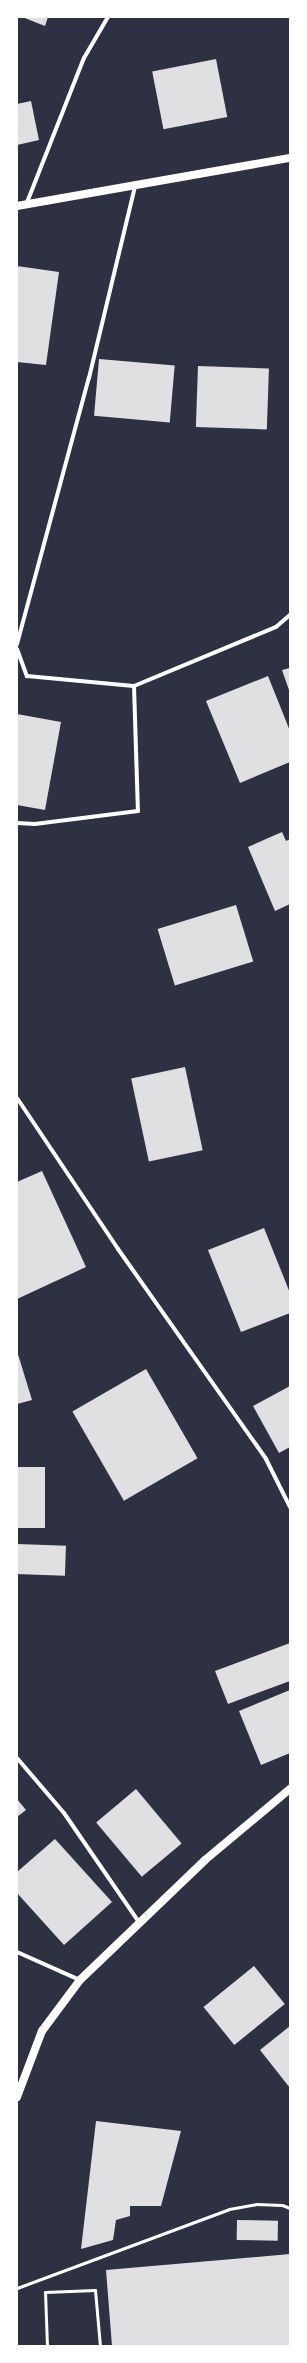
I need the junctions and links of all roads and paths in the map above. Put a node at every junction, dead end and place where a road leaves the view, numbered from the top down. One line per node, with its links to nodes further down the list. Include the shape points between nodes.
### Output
1 (108, 17): 5 (street, via 84,58)
2 (290, 158): 3 (main road)
3 (134, 186): 5 (main road); 7 (street, via 89,378)
4 (17, 206): 5 (main road)
5 (26, 206)
6 (290, 615): 9 (street, via 276,627)
7 (17, 644)
8 (17, 649): 9 (street, via 27,676)
9 (134, 686): 10 (street, via 138,812 35,824)
10 (17, 823)
11 (17, 1098): 12 (street, via 118,1249 266,1459)
12 (290, 1507)
13 (17, 1758): 15 (street, via 64,1813)
14 (290, 1789): 15 (main road, via 205,1860)
15 (139, 1922): 17 (main road)
16 (17, 1952): 17 (street)
17 (80, 1980): 18 (main road, via 42,2031)
18 (17, 2097)
19 (290, 2208): 20 (lane, via 282,2204 256,2204 229,2209)
20 (17, 2288)
21 (47, 2346): 22 (lane, via 45,2292 95,2290)
22 (100, 2346)

